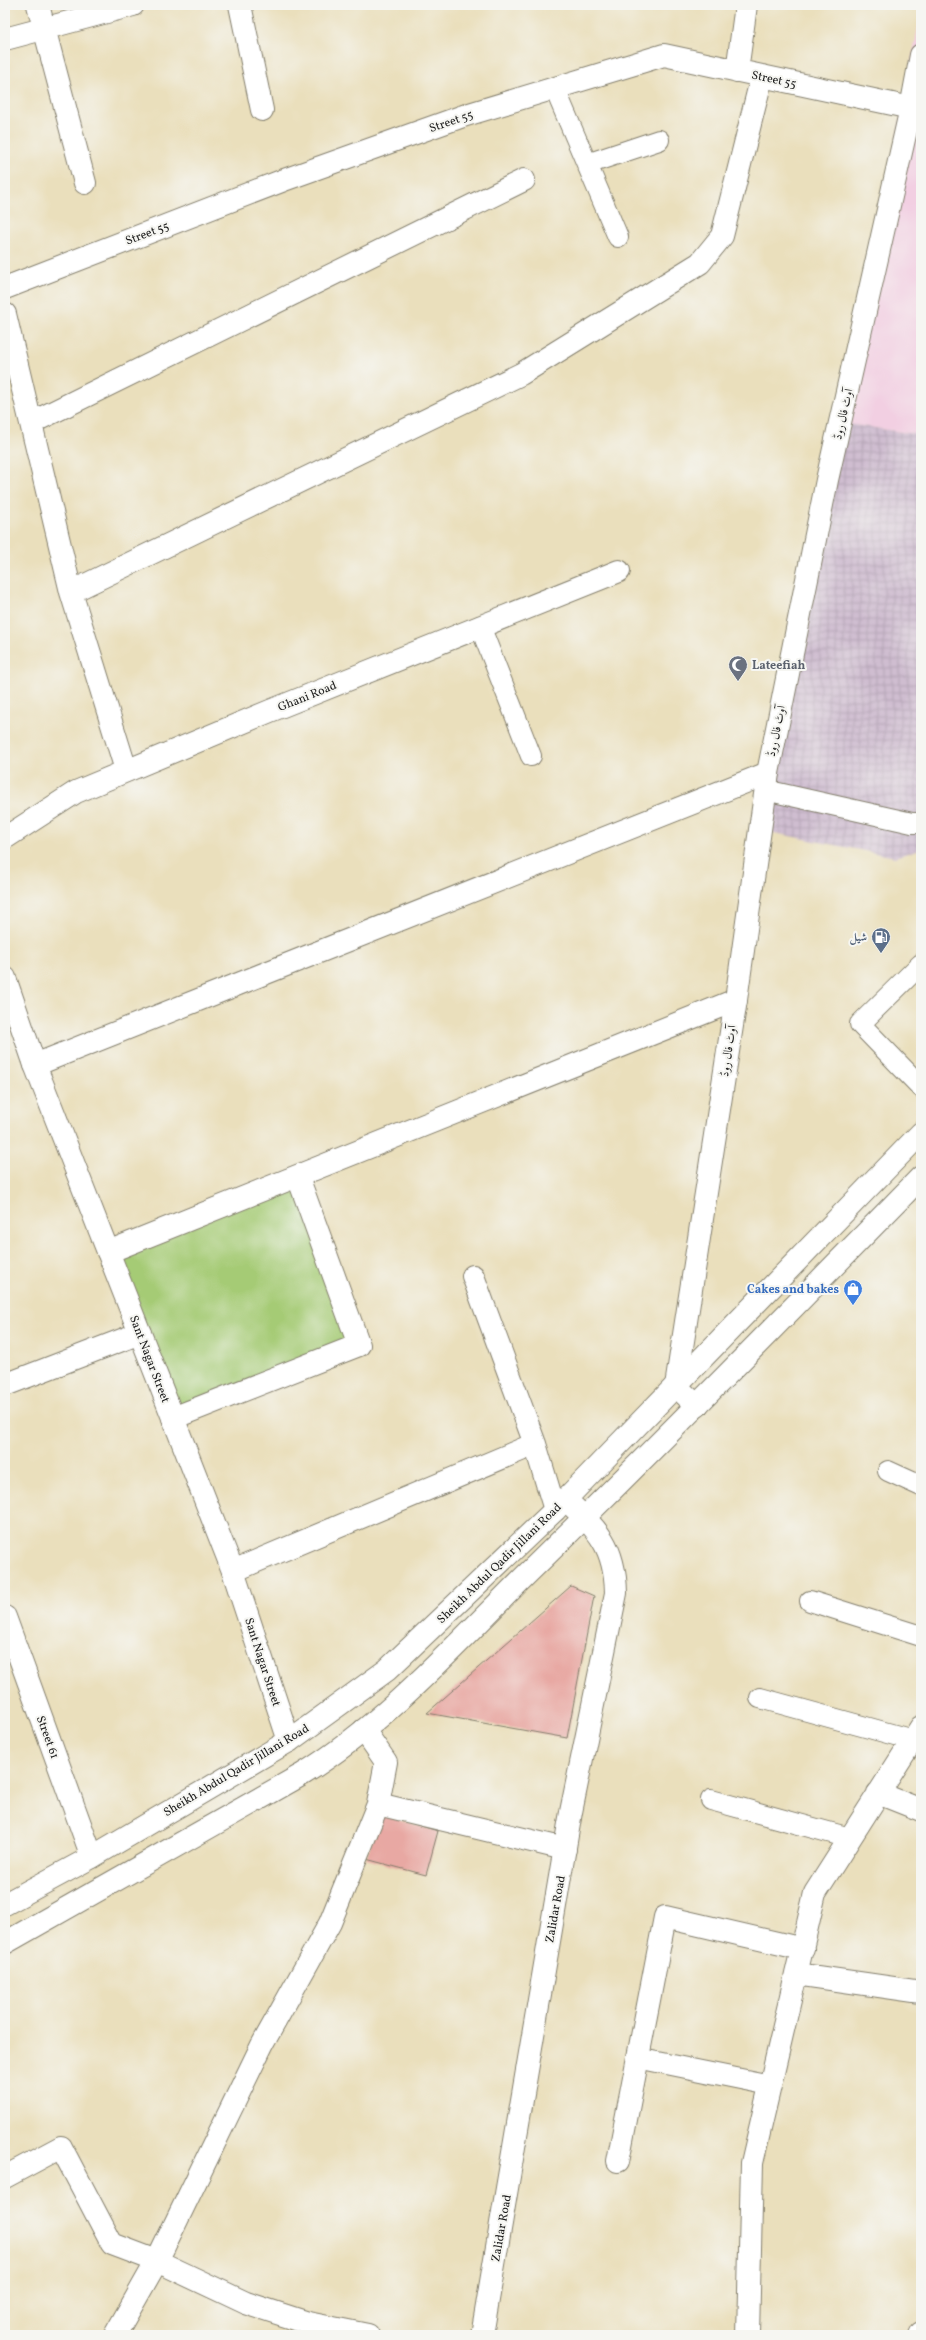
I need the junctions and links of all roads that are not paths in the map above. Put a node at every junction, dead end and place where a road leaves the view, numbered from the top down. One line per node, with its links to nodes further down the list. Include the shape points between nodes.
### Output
1 (38, 5): 5 (street)
2 (133, 5): 5 (street)
3 (240, 5): 12 (street)
4 (746, 5): 8 (street)
5 (43, 29): 6 (street); 16 (street)
6 (5, 39)
7 (921, 55): 11 (street, آوٹ فال روڈ)
8 (737, 71): 9 (street, Street 55); 10 (street, Street 55, via 664,55)
9 (762, 76): 11 (street, Street 55); 22 (street, via 722,236 700,264 521,374)
10 (555, 89): 14 (lane); 18 (street, Street 55, via 466,115 284,180)
11 (911, 108): 26 (street, آوٹ فال روڈ, via 828,480)
12 (262, 110)
13 (659, 140): 14 (lane)
14 (587, 164): 17 (lane)
15 (524, 180): 20 (street)
16 (85, 183)
17 (618, 237)
18 (5, 288)
19 (5, 314): 20 (street)
20 (31, 423): 22 (street)
21 (618, 571): 23 (street, Ghani Road)
22 (71, 592): 25 (street)
23 (480, 626): 24 (lane); 25 (street, Ghani Road)
24 (531, 756)
25 (126, 770): 28 (street, Ghani Road, via 76,792)
26 (766, 782): 27 (lane, via 912,823); 31 (street, آوٹ فال روڈ); 32 (street)
27 (921, 823)
28 (5, 838)
29 (921, 964): 33 (lane, via 860,1024)
30 (5, 978): 32 (street, Sant Nagar Street)
31 (736, 1000): 35 (street); 41 (street, آوٹ فال روڈ)
32 (35, 1065): 37 (street, Sant Nagar Street)
33 (921, 1087)
34 (921, 1133): 41 (street, Sheikh Abdul Qadir Jillani Road)
35 (298, 1177): 37 (street); 43 (street, via 359,1345)
36 (921, 1177): 42 (street)
37 (108, 1252): 39 (street, Sant Nagar Street)
38 (473, 1276): 44 (street)
39 (140, 1334): 40 (street); 43 (street, Sant Nagar Street)
40 (5, 1385)
41 (676, 1386): 42 (street); 47 (street, Sheikh Abdul Qadir Jillani Road)
42 (697, 1406): 48 (street)
43 (173, 1418): 49 (street, Sant Nagar Street)
44 (535, 1444): 47 (street); 49 (street)
45 (888, 1471): 46 (lane)
46 (921, 1486)
47 (560, 1505): 48 (street, Zalidar Road); 56 (street, Sheikh Abdul Qadir Jillani Road, via 387,1670)
48 (585, 1518): 54 (street, via 409,1690); 62 (street, Zalidar Road, via 610,1550 615,1569 616,1593)
49 (233, 1571): 56 (street, Sant Nagar Street)
50 (810, 1601): 52 (lane)
51 (5, 1617): 63 (street, Street 61)
52 (921, 1636)
53 (760, 1698): 55 (lane)
54 (364, 1730): 59 (street, via 386,1762); 65 (street, via 303,1774)
55 (917, 1733): 57 (street)
56 (289, 1741): 63 (street, Sheikh Abdul Qadir Jillani Road)
57 (878, 1793): 60 (street); 61 (street)
58 (711, 1800): 61 (lane)
59 (378, 1804): 62 (street); 73 (street, via 330,1924 262,2045)
60 (921, 1810)
61 (850, 1838): 66 (street, via 816,1893)
62 (565, 1850): 76 (street, Zalidar Road)
63 (92, 1857): 64 (street, Sheikh Abdul Qadir Jillani Road)
64 (5, 1904)
65 (5, 1943)
66 (803, 1949): 67 (street); 69 (street, via 665,1917)
67 (796, 1974): 68 (street); 70 (street)
68 (921, 1992)
69 (637, 2058): 70 (lane); 71 (street)
70 (770, 2085): 77 (street, via 752,2163)
71 (618, 2160)
72 (5, 2177): 73 (street, via 61,2147 112,2244)
73 (157, 2261): 74 (street); 75 (street, via 246,2303 308,2323)
74 (115, 2335)
75 (368, 2335)
76 (482, 2335)
77 (748, 2335)

